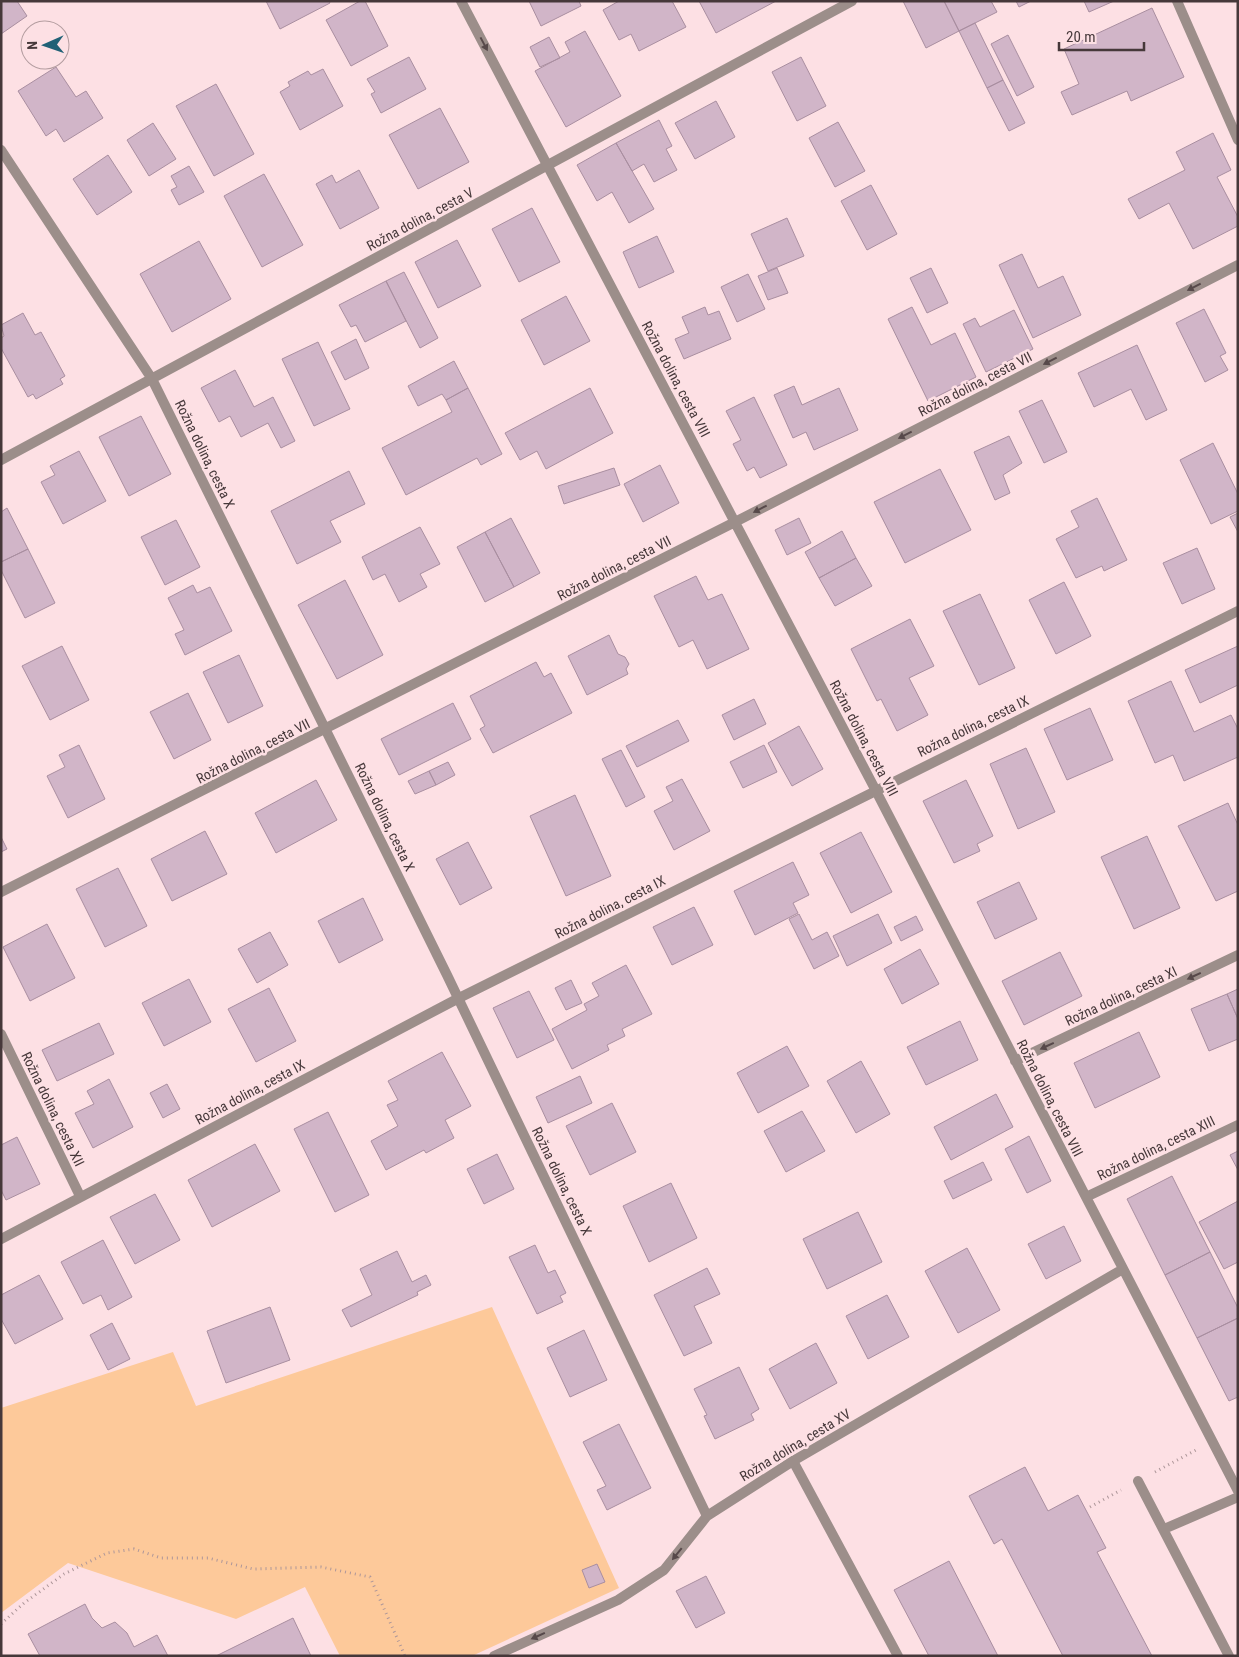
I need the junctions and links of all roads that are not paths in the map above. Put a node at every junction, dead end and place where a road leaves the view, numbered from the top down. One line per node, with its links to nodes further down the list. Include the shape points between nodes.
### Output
1 (461, 1): 6 (street, Rožna dolina, cesta VIII, one-way to 6)
2 (852, 1): 6 (street, Rožna dolina, cesta V)
3 (1176, 1): 4 (street)
4 (1238, 140)
5 (1, 150): 8 (street, Rožna dolina, cesta X)
6 (549, 166): 8 (street, Rožna dolina, cesta V); 10 (street, Rožna dolina, cesta VIII)
7 (1238, 265): 10 (street, Rožna dolina, cesta VII, one-way to 10)
8 (152, 379): 9 (street, Rožna dolina, cesta V); 12 (street, Rožna dolina, cesta X)
9 (1, 460)
10 (735, 522): 12 (street, Rožna dolina, cesta VII); 13 (street, Rožna dolina, cesta VIII)
11 (1238, 611): 13 (street, Rožna dolina, cesta IX)
12 (326, 729): 14 (street, Rožna dolina, cesta VII); 16 (street, Rožna dolina, cesta X)
13 (875, 790): 16 (street, Rožna dolina, cesta IX); 18 (street, Rožna dolina, cesta VIII)
14 (1, 892)
15 (1238, 955): 18 (street, Rožna dolina, cesta XI, one-way to 18)
16 (458, 998): 20 (street, Rožna dolina, cesta IX); 28 (street, Rožna dolina, cesta X)
17 (1, 1034): 20 (street, Rožna dolina, cesta XII)
18 (1015, 1060): 21 (street, Rožna dolina, cesta VIII)
19 (1238, 1125): 21 (street, Rožna dolina, cesta XIII)
20 (80, 1196): 22 (street, Rožna dolina, cesta IX)
21 (1086, 1197): 23 (street, Rožna dolina, cesta VIII)
22 (1, 1239)
23 (1123, 1269): 24 (street, Rožna dolina, cesta XV); 26 (street, Rožna dolina, cesta VIII)
24 (793, 1461): 28 (street, Rožna dolina, cesta XV); 31 (street)
25 (1138, 1481): 29 (street)
26 (1237, 1487)
27 (1238, 1497): 29 (street)
28 (707, 1516): 30 (street, Rožna dolina, cesta XV, one-way to 30, via 664,1570 618,1600)
29 (1164, 1529): 32 (street)
30 (494, 1656)
31 (898, 1656)
32 (1229, 1656)

